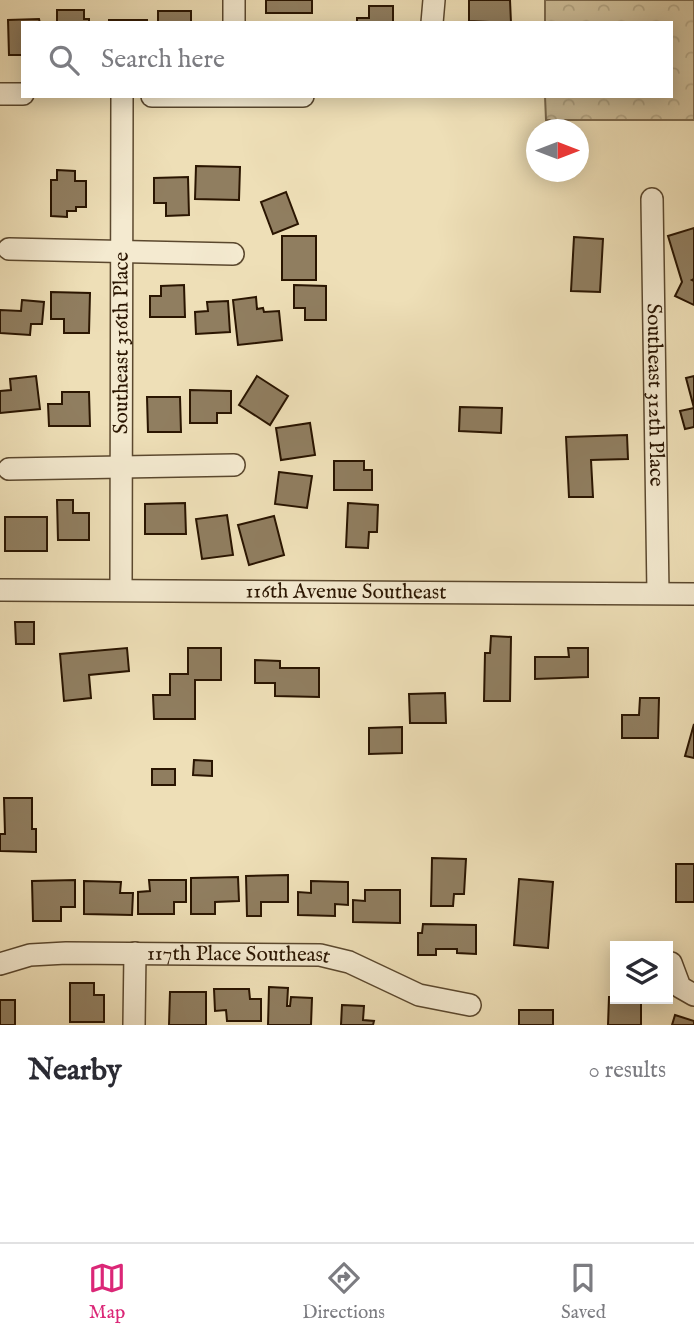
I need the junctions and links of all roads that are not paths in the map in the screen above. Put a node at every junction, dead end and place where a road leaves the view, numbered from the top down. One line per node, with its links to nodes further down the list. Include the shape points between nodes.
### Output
1 (234, 0): 3 (street)
2 (434, 0): 4 (street)
3 (234, 21)
4 (432, 21)
5 (0, 94): 6 (street)
6 (21, 94)
7 (122, 98): 10 (street, Southeast 316th Place)
8 (652, 199): 17 (street, Southeast 312th Place)
9 (9, 249): 10 (street)
10 (121, 253): 11 (street); 13 (street, Southeast 316th Place)
11 (233, 254)
12 (234, 465): 13 (street)
13 (121, 468): 14 (street); 16 (street, Southeast 316th Place)
14 (9, 469)
15 (0, 590): 16 (street, 116th Avenue Southeast)
16 (121, 590): 17 (street, 116th Avenue Southeast)
17 (658, 593): 18 (street, 116th Avenue Southeast)
18 (694, 594)
19 (135, 953): 20 (street, 117th Place Southeast, via 47,954); 23 (street, 117th Place Southeast, via 320,954 349,962 419,995); 24 (street)
20 (0, 964)
21 (673, 968): 22 (street, via 680,987)
22 (694, 995)
23 (470, 1004)
24 (134, 1025)

